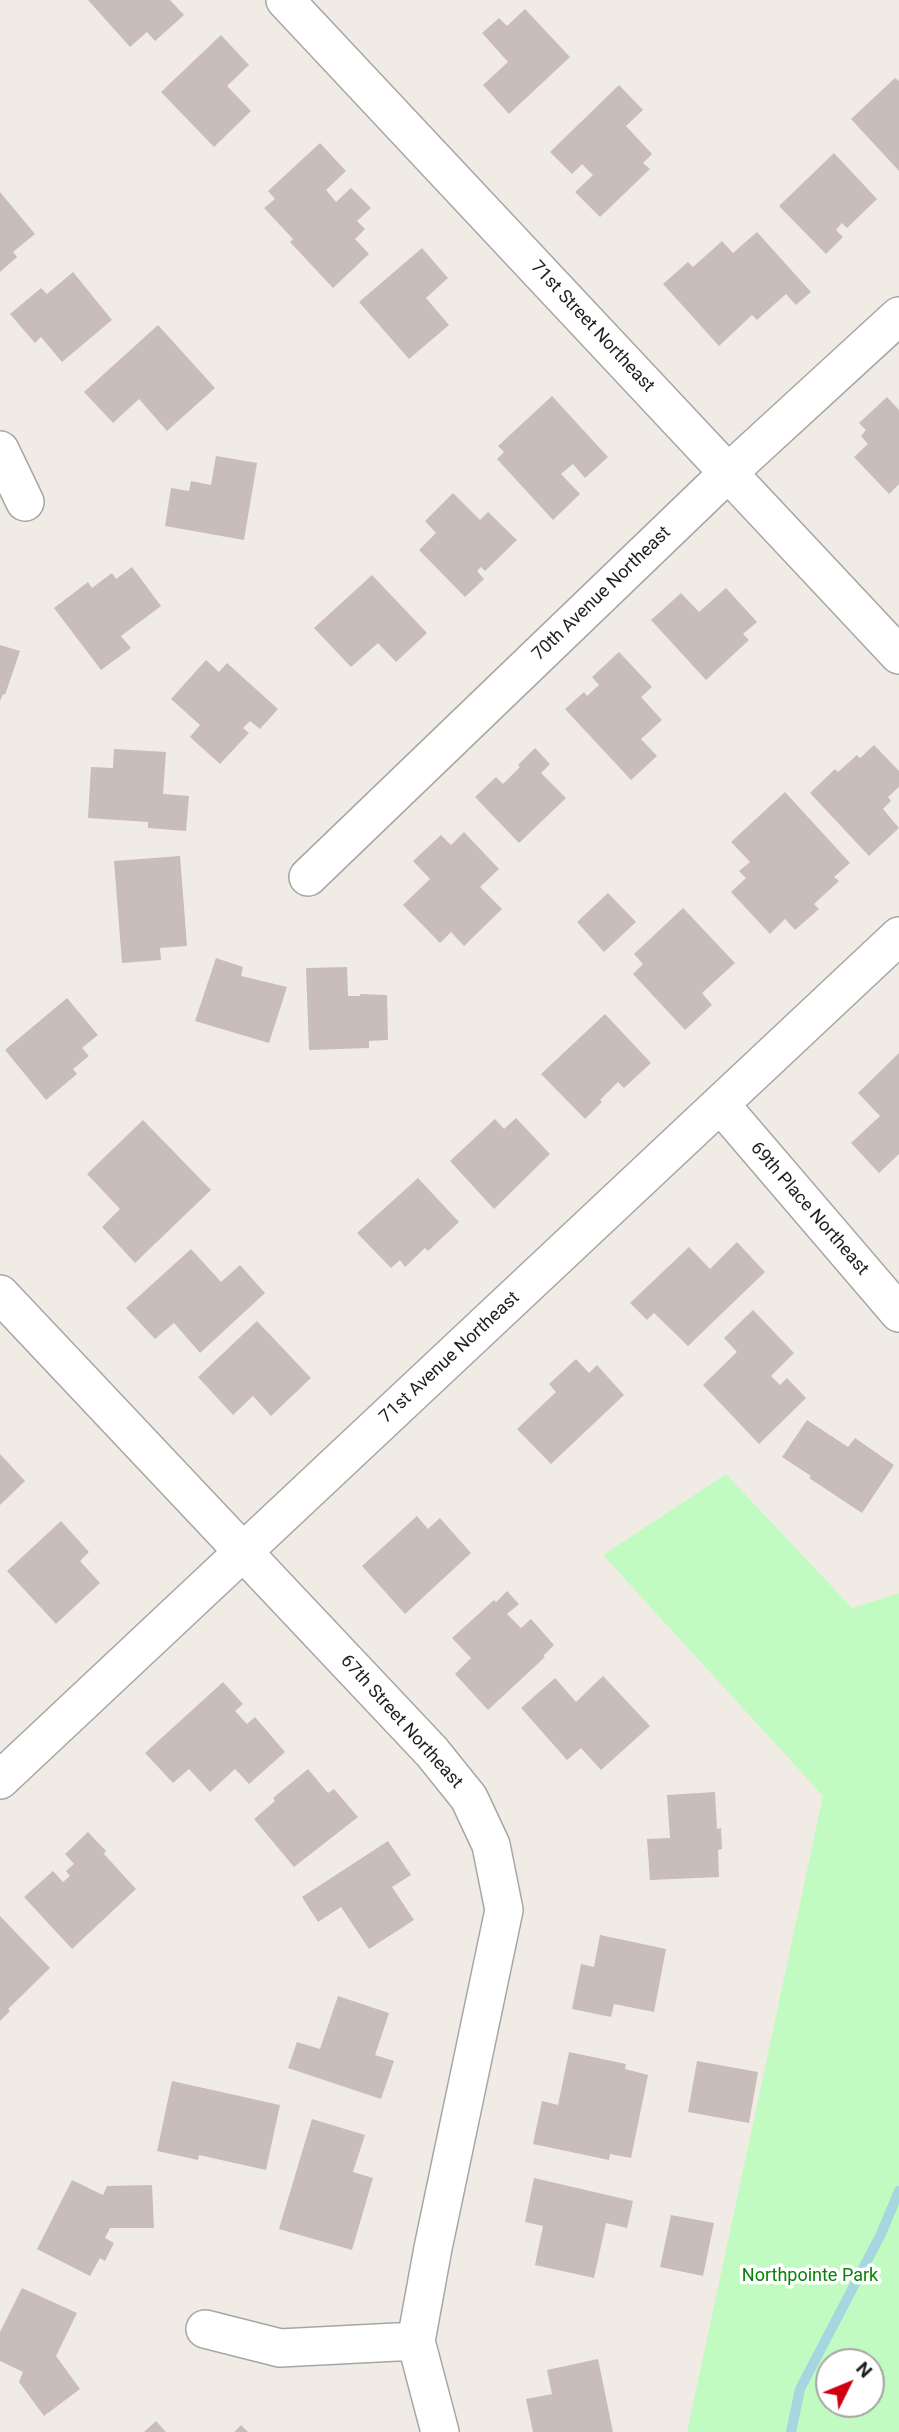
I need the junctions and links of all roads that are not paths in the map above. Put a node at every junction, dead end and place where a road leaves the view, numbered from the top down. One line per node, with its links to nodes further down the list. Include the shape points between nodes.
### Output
1 (285, 0): 4 (street, 71st Street Northeast)
2 (899, 316): 4 (street, 70th Avenue Northeast)
3 (0, 450): 5 (street)
4 (729, 472): 6 (street, 71st Street Northeast); 7 (street, 70th Avenue Northeast)
5 (25, 502)
6 (899, 655)
7 (308, 877)
8 (899, 936): 9 (street, 71st Avenue Northeast)
9 (720, 1104): 11 (street, 69th Place Northeast); 12 (street, 71st Avenue Northeast)
10 (0, 1294): 12 (street, 67th Street Northeast)
11 (899, 1313)
12 (244, 1552): 13 (street, 71st Avenue Northeast); 15 (street, 67th Street Northeast, via 432,1752 469,1798 491,1845 504,1910)
13 (0, 1780)
14 (205, 2329): 15 (street, via 280,2348)
15 (416, 2341): 16 (street, 67th Street Northeast)
16 (440, 2432)

